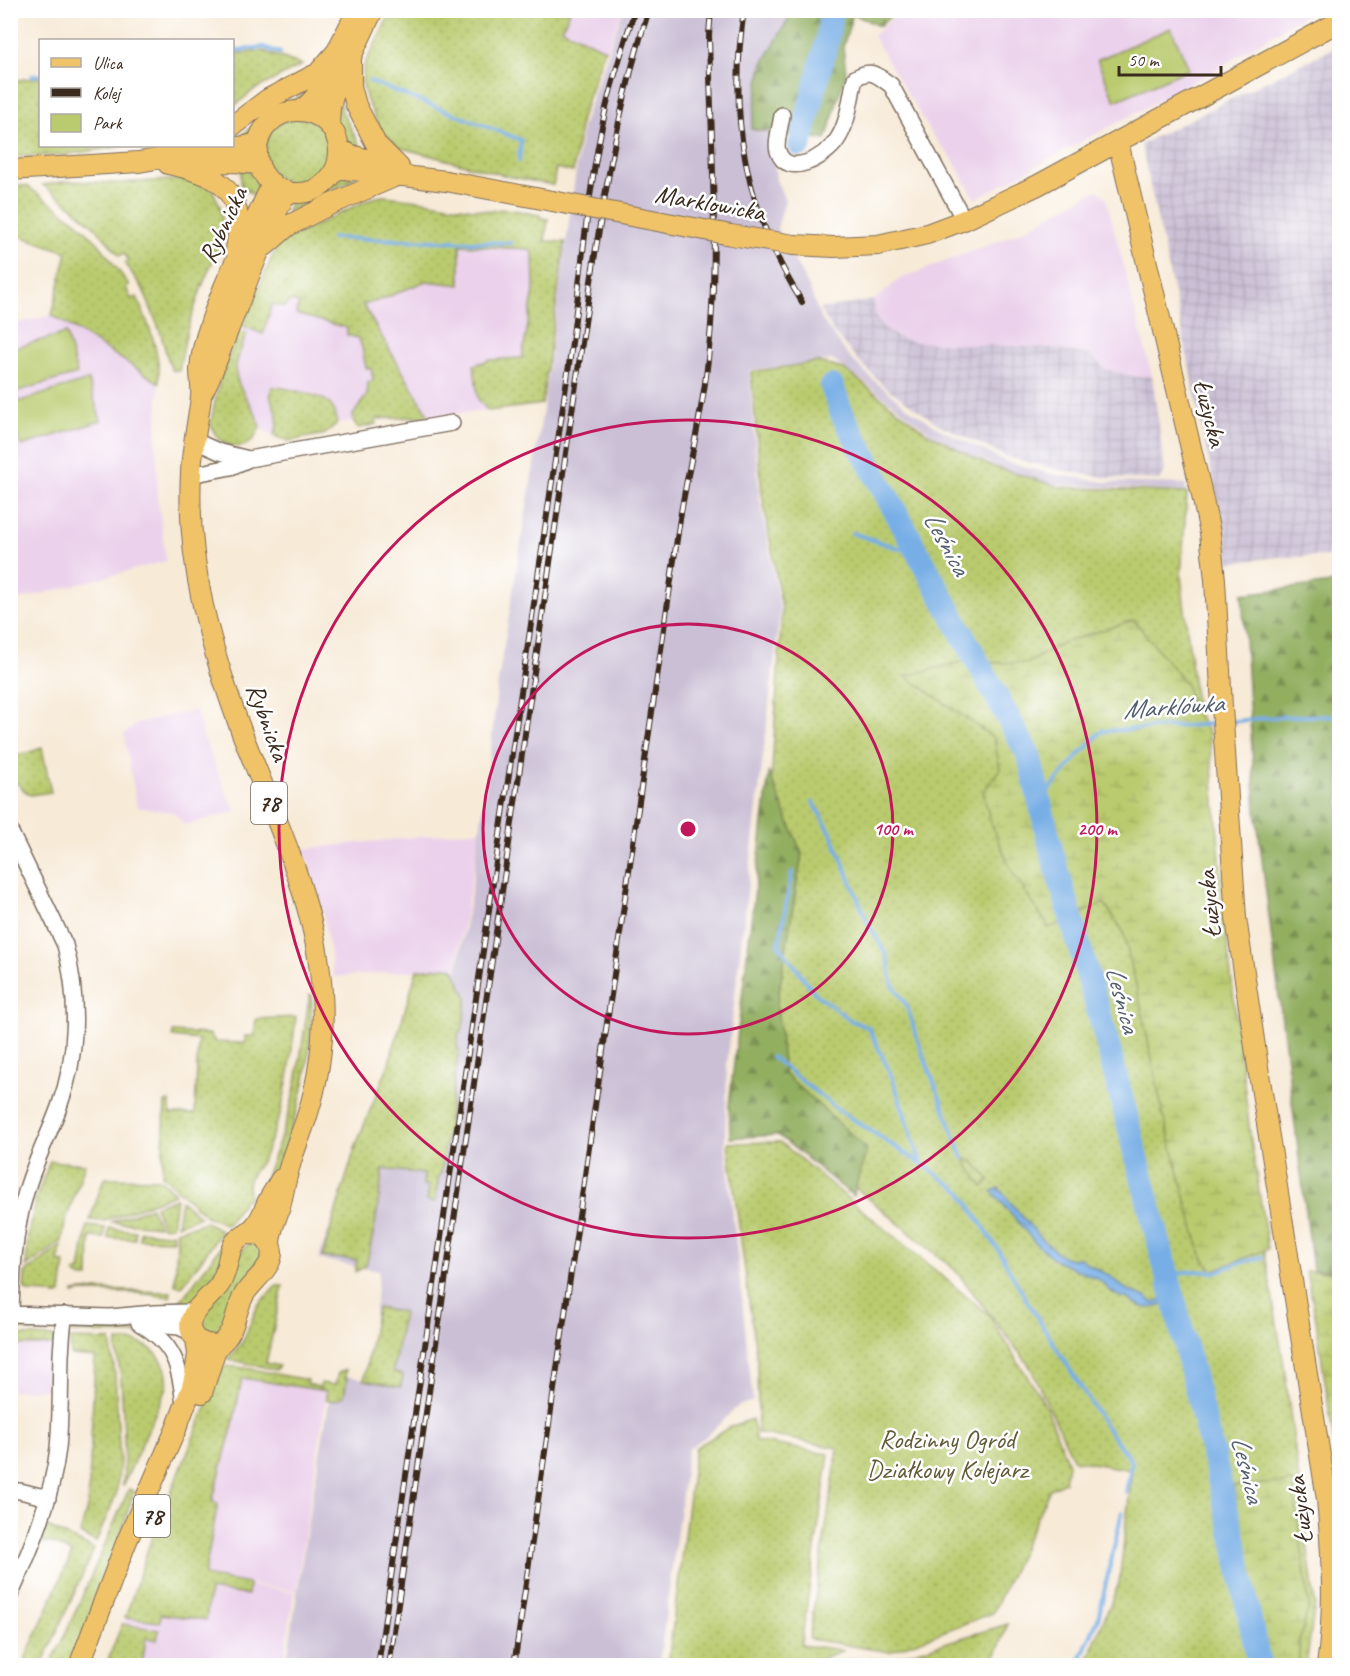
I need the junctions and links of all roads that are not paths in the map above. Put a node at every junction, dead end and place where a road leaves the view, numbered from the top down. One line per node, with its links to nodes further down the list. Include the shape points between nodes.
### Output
1 (358, 10): 4 (main road)
2 (373, 10): 4 (main road)
3 (1340, 21): 9 (main road, Marklowicka)
4 (344, 53): 5 (main road, via 315,100); 7 (main road); 8 (main road); 16 (main road, via 356,105 376,144)
5 (301, 111): 8 (main road, via 315,114); 10 (main road, via 274,119)
6 (782, 115): 18 (street, via 777,150 783,160 795,165 810,163 837,142 846,123 855,78 865,72 874,73 891,86)
7 (234, 124)
8 (329, 126): 13 (main road, via 336,136)
9 (1118, 142): 18 (main road, Marklowicka); 43 (main road, Łużycka, via 1210,533 1238,929 1327,1499 1332,1552)
10 (258, 143): 12 (main road); 14 (main road)
11 (201, 147): 12 (main road)
12 (173, 159): 14 (main road); 15 (main road); 20 (main road, via 208,175 227,190 238,214)
13 (337, 159): 16 (main road, Marklowicka); 17 (main road, via 328,180 317,188 304,192)
14 (259, 164): 17 (main road)
15 (10, 170)
16 (398, 172): 18 (main road, Marklowicka, bridge, via 775,242 822,247 900,241); 19 (main road, via 288,226)
17 (280, 187): 19 (main road, Rybnicka / 78); 20 (main road, Rybnicka / 78)
18 (964, 220)
19 (259, 252): 21 (main road, Rybnicka / 78)
20 (235, 260): 21 (main road, Rybnicka / 78, via 208,328 200,367)
21 (202, 394): 23 (main road, Rybnicka / 78)
22 (452, 423): 24 (street)
23 (193, 440): 24 (street, via 219,452); 25 (main road, Rybnicka / 78)
24 (249, 459): 25 (street, via 231,467)
25 (190, 475): 27 (main road, Rybnicka / 78, via 194,551 207,626 225,687 306,905 319,963 323,1026 317,1072 309,1111)
26 (10, 831): 31 (street, via 65,945 74,1017 68,1080 26,1191 19,1221)
27 (289, 1167): 28 (main road, Rybnicka / 78, via 254,1228); 29 (main road, Rybnicka / 78)
28 (246, 1234): 29 (main road, via 262,1236); 30 (main road, 78, via 233,1246 222,1281)
29 (270, 1245): 36 (main road, 78, via 269,1263 245,1292 230,1335)
30 (197, 1310): 33 (street); 35 (main road, 78, via 191,1321)
31 (11, 1314): 32 (street)
32 (65, 1316): 33 (street); 39 (street, via 58,1446)
33 (110, 1317): 34 (street)
34 (140, 1323): 35 (street, via 179,1327); 37 (street, via 160,1338 174,1356)
35 (194, 1336): 36 (main road, via 206,1345); 37 (main road, 78, via 198,1354)
36 (220, 1344): 42 (main road, 78)
37 (184, 1407): 41 (main road, 78)
38 (10, 1491): 39 (street)
39 (48, 1498): 40 (street)
40 (10, 1596)
41 (79, 1665)
42 (92, 1665)
43 (1327, 1665)

